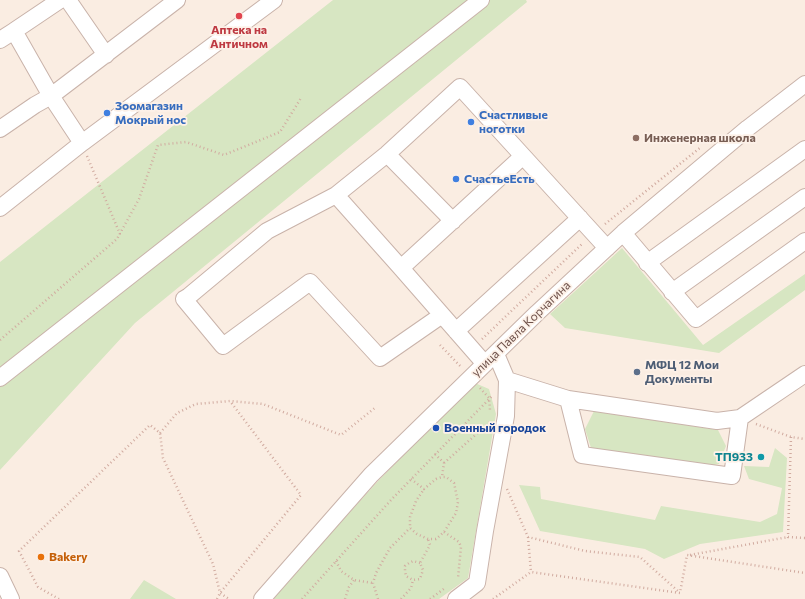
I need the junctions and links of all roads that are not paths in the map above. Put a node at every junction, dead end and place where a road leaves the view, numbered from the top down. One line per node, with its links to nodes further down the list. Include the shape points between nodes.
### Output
1 (60, 0): 6 (street)
2 (68, 0): 7 (street)
3 (177, 0): 7 (street)
4 (274, 0): 11 (street)
5 (481, 0): 30 (street)
6 (6, 33): 9 (street)
7 (106, 55): 9 (street)
8 (805, 84): 20 (street, улица Павла Корчагина, via 748,128)
9 (51, 96): 10 (street); 11 (street)
10 (0, 129)
11 (82, 143): 17 (street)
12 (805, 149): 23 (street)
13 (387, 154): 14 (street, via 460,87); 15 (street); 19 (street)
14 (523, 156): 18 (street); 19 (street)
15 (336, 195): 24 (street); 26 (street, via 267,231 184,299 223,346 310,282 380,358)
16 (805, 197): 25 (street)
17 (0, 208)
18 (580, 218): 22 (street); 27 (street)
19 (453, 221): 24 (street)
20 (623, 233): 22 (street, улица Павла Корчагина); 23 (street)
21 (805, 241): 25 (street, via 696,319)
22 (607, 248): 28 (street, улица Павла Корчагина)
23 (647, 262): 25 (street)
24 (401, 268): 26 (street)
25 (672, 292)
26 (442, 314): 27 (street)
27 (456, 331): 28 (street, via 472,348)
28 (490, 359): 31 (street); 36 (street, улица Павла Корчагина, via 371,475)
29 (805, 374): 33 (street)
30 (0, 378)
31 (507, 380): 32 (street); 37 (street, via 506,416 477,584)
32 (568, 399): 33 (street, via 717,421); 33 (street, via 582,455 732,476)
33 (740, 418)
34 (0, 576): 35 (street)
35 (12, 599)
36 (262, 599)
37 (456, 599)

